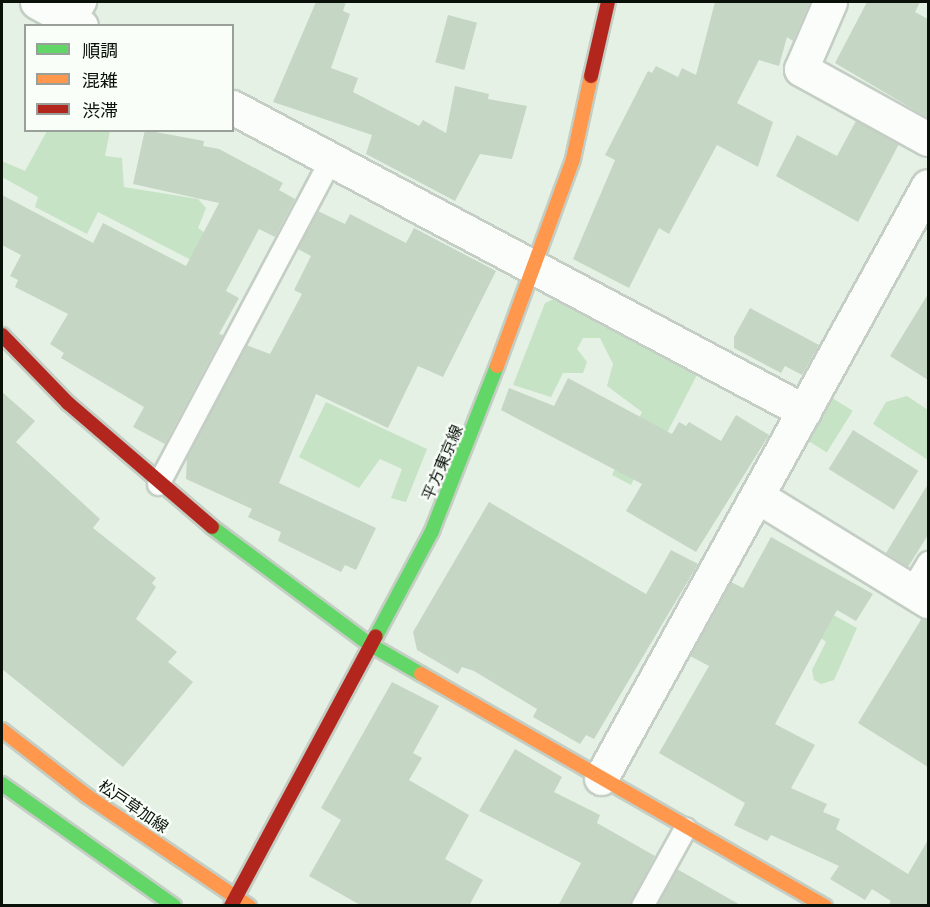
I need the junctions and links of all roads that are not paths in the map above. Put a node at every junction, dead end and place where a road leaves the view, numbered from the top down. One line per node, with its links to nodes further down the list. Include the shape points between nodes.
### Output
1 (37, 2): 4 (street)
2 (608, 2): 9 (main road, 平方東京線, via 573,159)
3 (830, 2): 6 (street, via 801,69)
4 (80, 16)
5 (234, 107): 7 (street)
6 (928, 139)
7 (331, 159): 9 (street); 12 (lane)
8 (928, 188): 11 (street)
9 (535, 268): 11 (street); 16 (main road, 平方東京線, via 432,531)
10 (2, 335): 12 (main road, via 68,403)
11 (804, 411): 13 (street)
12 (159, 484): 16 (main road, via 280,582)
13 (757, 495): 15 (street); 18 (street)
14 (928, 562): 15 (lane)
15 (920, 596)
16 (369, 644): 18 (main road); 21 (main road, 平方東京線)
17 (2, 730): 21 (main road, 松戸草加線)
18 (601, 778): 20 (main road)
19 (2, 784): 22 (main road)
20 (685, 828): 24 (lane); 25 (main road)
21 (233, 901): 23 (main road, 松戸草加線)
22 (174, 906)
23 (249, 906)
24 (642, 906)
25 (825, 906)

